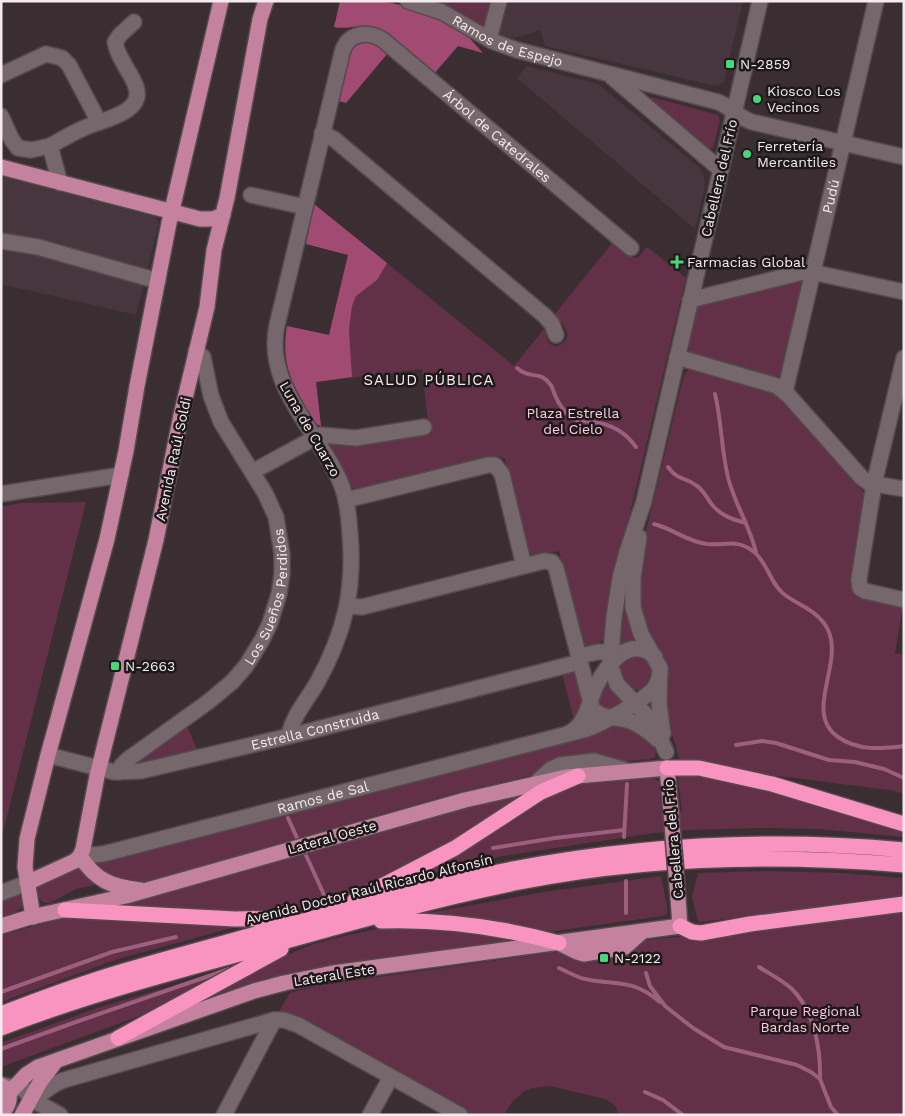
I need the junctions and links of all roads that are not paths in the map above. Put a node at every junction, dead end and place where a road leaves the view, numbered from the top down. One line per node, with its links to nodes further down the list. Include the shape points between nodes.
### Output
1 (221, 1): 24 (main road)
2 (266, 1): 25 (main road, Avenida Raúl Soldi)
3 (408, 1): 9 (street, Ramos de Espejo, via 448,15)
4 (499, 1): 9 (street)
5 (760, 1): 12 (street, Cabellera del Frío)
6 (876, 1): 16 (street, Pudú)
7 (134, 22): 14 (street, via 115,42 138,96 124,113)
8 (359, 34): 15 (street, Luna de Cuarzo, via 349,39 343,48); 27 (street, Árbol de Catedrales, via 370,34 383,40)
9 (489, 39): 10 (street, Ramos de Espejo, via 516,50)
10 (609, 74): 12 (street, Ramos de Espejo, via 718,102); 20 (street, Ramos de Espejo)
11 (1, 75): 14 (street, via 46,54 62,58 69,65)
12 (734, 112): 16 (street, Ramos de Espejo, via 752,122); 20 (street, Cabellera del Frío)
13 (1, 116): 17 (street, via 18,148 31,150)
14 (99, 122): 17 (street)
15 (322, 133): 23 (street, Luna de Cuarzo); 32 (street, via 334,139 545,316)
16 (843, 143): 18 (street, Ramos de Espejo); 28 (street, Pudú)
17 (50, 146): 21 (street)
18 (904, 157)
19 (1, 167): 21 (main road)
20 (721, 170): 31 (street, Cabellera del Frío)
21 (60, 183): 24 (main road)
22 (251, 195): 23 (street)
23 (305, 207): 38 (street, Luna de Cuarzo, via 275,340 281,380)
24 (172, 212): 25 (main road, via 207,220); 29 (main road)
25 (223, 215): 33 (main road, Avenida Raúl Soldi)
26 (1, 241): 29 (street, via 33,246)
27 (631, 248)
28 (813, 271): 30 (street); 31 (street); 36 (street, Pudú)
29 (158, 281): 40 (main road)
30 (904, 292)
31 (690, 300): 34 (street, Cabellera del Frío)
32 (556, 335)
33 (196, 351): 39 (street, Los Sueños Perdidos, via 203,357 211,396 221,422); 59 (main road, Avenida Raúl Soldi, via 158,529)
34 (677, 357): 36 (street, via 772,383); 45 (street, Cabellera del Frío)
35 (904, 358): 41 (street)
36 (786, 392): 41 (street, via 862,478)
37 (424, 427): 38 (street, via 356,438 326,434)
38 (314, 437): 39 (street); 44 (street, Luna de Cuarzo, via 339,478)
39 (252, 472): 62 (street, Los Sueños Perdidos, via 273,508 280,535 282,574 270,623 257,650 232,682 127,760)
40 (121, 475): 43 (street); 58 (main road, via 106,544)
41 (874, 484): 42 (street); 47 (street, via 860,588)
42 (904, 489)
43 (1, 494)
44 (346, 500): 46 (street, via 488,465 497,466 502,474); 48 (street, Luna de Cuarzo, via 352,559)
45 (644, 501): 49 (street, Cabellera del Frío, via 620,578); 51 (street, Cabellera del Frío, via 632,600 641,634)
46 (524, 566): 48 (street, via 362,607); 50 (street, via 552,562 556,568)
47 (904, 600)
48 (348, 606): 56 (street, Luna de Cuarzo, via 330,657 291,726)
49 (615, 656): 50 (street, Estrella Construida, via 598,652); 51 (street, Estrella Construida, via 640,649 650,652); 52 (street, Ramos de Sal); 53 (street, Cabellera del Frío, via 617,684)
50 (579, 659): 52 (street); 56 (street, Estrella Construida)
51 (657, 662): 53 (street, Ramos de Sal, via 658,682 654,690); 57 (street, Cabellera del Frío)
52 (590, 702): 54 (street, via 597,713); 55 (street, Ramos de Sal, via 581,724)
53 (634, 703): 54 (street, Ramos de Sal); 57 (street, Cabellera del Frío, via 650,720)
54 (610, 718): 55 (street, Ramos de Sal, via 592,728); 57 (street, via 635,723 649,731)
55 (566, 735): 67 (street, Ramos de Sal, via 103,854)
56 (289, 736): 62 (street, Estrella Construida, via 141,771)
57 (664, 748): 60 (street, Cabellera del Frío)
58 (48, 755): 59 (street, Estrella Construida); 69 (main road, via 26,844)
59 (99, 768): 62 (street, Estrella Construida); 67 (main road, Avenida Raúl Soldi)
60 (667, 768): 61 (main road, Lateral Oeste); 65 (highway, via 694,768 772,784); 78 (main road, Cabellera del Frío, bridge)
61 (629, 771): 63 (main road, Lateral Oeste); 64 (street, via 594,761 570,763 554,767)
62 (120, 772)
63 (578, 776): 64 (main road, Lateral Oeste); 74 (highway, via 535,795 438,858)
64 (535, 784): 70 (main road, Lateral Oeste, via 445,804)
65 (904, 824)
66 (904, 850): 74 (highway, Avenida Doctor Raúl Ricardo Alfonsín, via 763,843 634,851 457,880)
67 (80, 856): 69 (main road); 70 (main road, via 90,871 105,881)
68 (904, 865): 76 (highway, Avenida Doctor Raúl Ricardo Alfonsín, via 742,858 631,866 519,882)
69 (27, 883): 71 (street); 75 (main road)
70 (148, 890): 73 (main road, Lateral Oeste)
71 (1, 893)
72 (904, 904): 78 (highway, via 701,933)
73 (65, 910): 74 (highway, via 235,920); 75 (main road, Lateral Oeste)
74 (321, 916): 81 (highway, Avenida Doctor Raúl Ricardo Alfonsín, via 123,971)
75 (33, 917): 77 (main road, Lateral Oeste)
76 (350, 924): 79 (highway, Avenida Doctor Raúl Ricardo Alfonsín); 80 (highway, via 402,920 451,923 510,930)
77 (1, 926)
78 (680, 926): 80 (main road, via 642,932 622,948 584,954)
79 (303, 936): 83 (highway, Avenida Doctor Raúl Ricardo Alfonsín, via 134,984); 84 (highway)
80 (559, 943): 84 (main road, Lateral Este, via 301,979 247,993)
81 (1, 1014)
82 (274, 1020): 86 (street, via 298,1025); 88 (street, via 64,1080); 93 (street)
83 (1, 1028)
84 (118, 1038): 85 (main road, Lateral Este)
85 (57, 1059): 87 (main road, Lateral Este, via 32,1070); 88 (main road)
86 (390, 1077): 94 (street); 95 (street)
87 (7, 1089): 88 (street, via 25,1090); 89 (main road, via 8,1104); 90 (main road)
88 (31, 1099): 90 (main road); 91 (main road); 92 (street)
89 (1, 1114)
90 (13, 1115)
91 (22, 1115)
92 (60, 1115)
93 (224, 1115)
94 (370, 1115)
95 (460, 1115)

